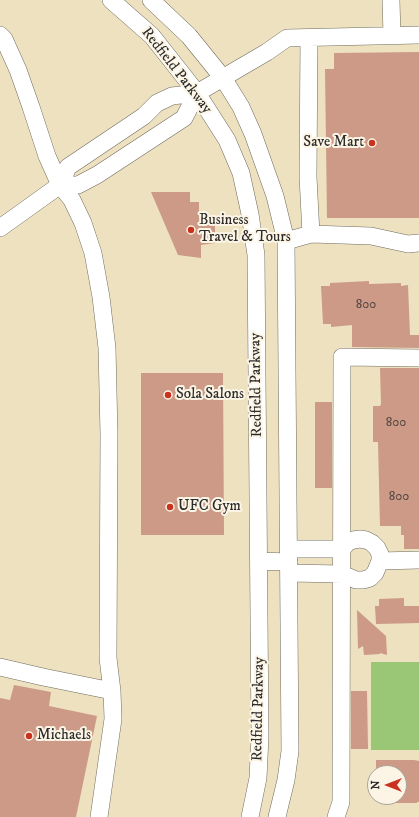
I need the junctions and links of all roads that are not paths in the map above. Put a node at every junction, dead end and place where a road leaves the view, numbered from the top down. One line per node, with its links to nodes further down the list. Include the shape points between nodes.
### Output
1 (111, 0): 9 (street, Redfield Parkway, via 152,36)
2 (151, 0): 8 (street, Redfield Parkway, via 189,36)
3 (391, 0): 6 (street)
4 (0, 35): 10 (street, via 18,70 47,156)
5 (419, 35): 6 (street)
6 (392, 36): 7 (street)
7 (309, 38): 8 (street, via 287,38); 12 (street, via 308,177)
8 (223, 78): 9 (street); 13 (street, Redfield Parkway, via 242,107 275,196)
9 (198, 93): 10 (street, via 184,118 97,175 78,185); 10 (street, via 172,96 157,103 144,116 68,167); 18 (street, Redfield Parkway, via 227,140 241,173 256,255)
10 (60, 185): 11 (street); 23 (street, via 72,200 93,252 107,348 108,658)
11 (0, 228)
12 (311, 234): 13 (street); 14 (street, via 371,236 408,244)
13 (286, 241): 19 (street, Redfield Parkway)
14 (419, 243)
15 (419, 358): 16 (street, via 342,357)
16 (342, 549): 19 (street); 20 (street, via 353,540 366,540 377,548); 21 (street)
17 (419, 560): 20 (street)
18 (259, 561): 19 (street); 25 (street, Redfield Parkway, via 260,737 258,778)
19 (289, 561): 21 (street); 26 (street, Redfield Parkway, via 290,751)
20 (380, 561): 21 (street, via 370,578 356,580)
21 (342, 574): 27 (street, via 341,802)
22 (0, 666): 23 (street)
23 (112, 691): 24 (street, via 113,719)
24 (99, 817)
25 (250, 817)
26 (277, 817)
27 (336, 817)

